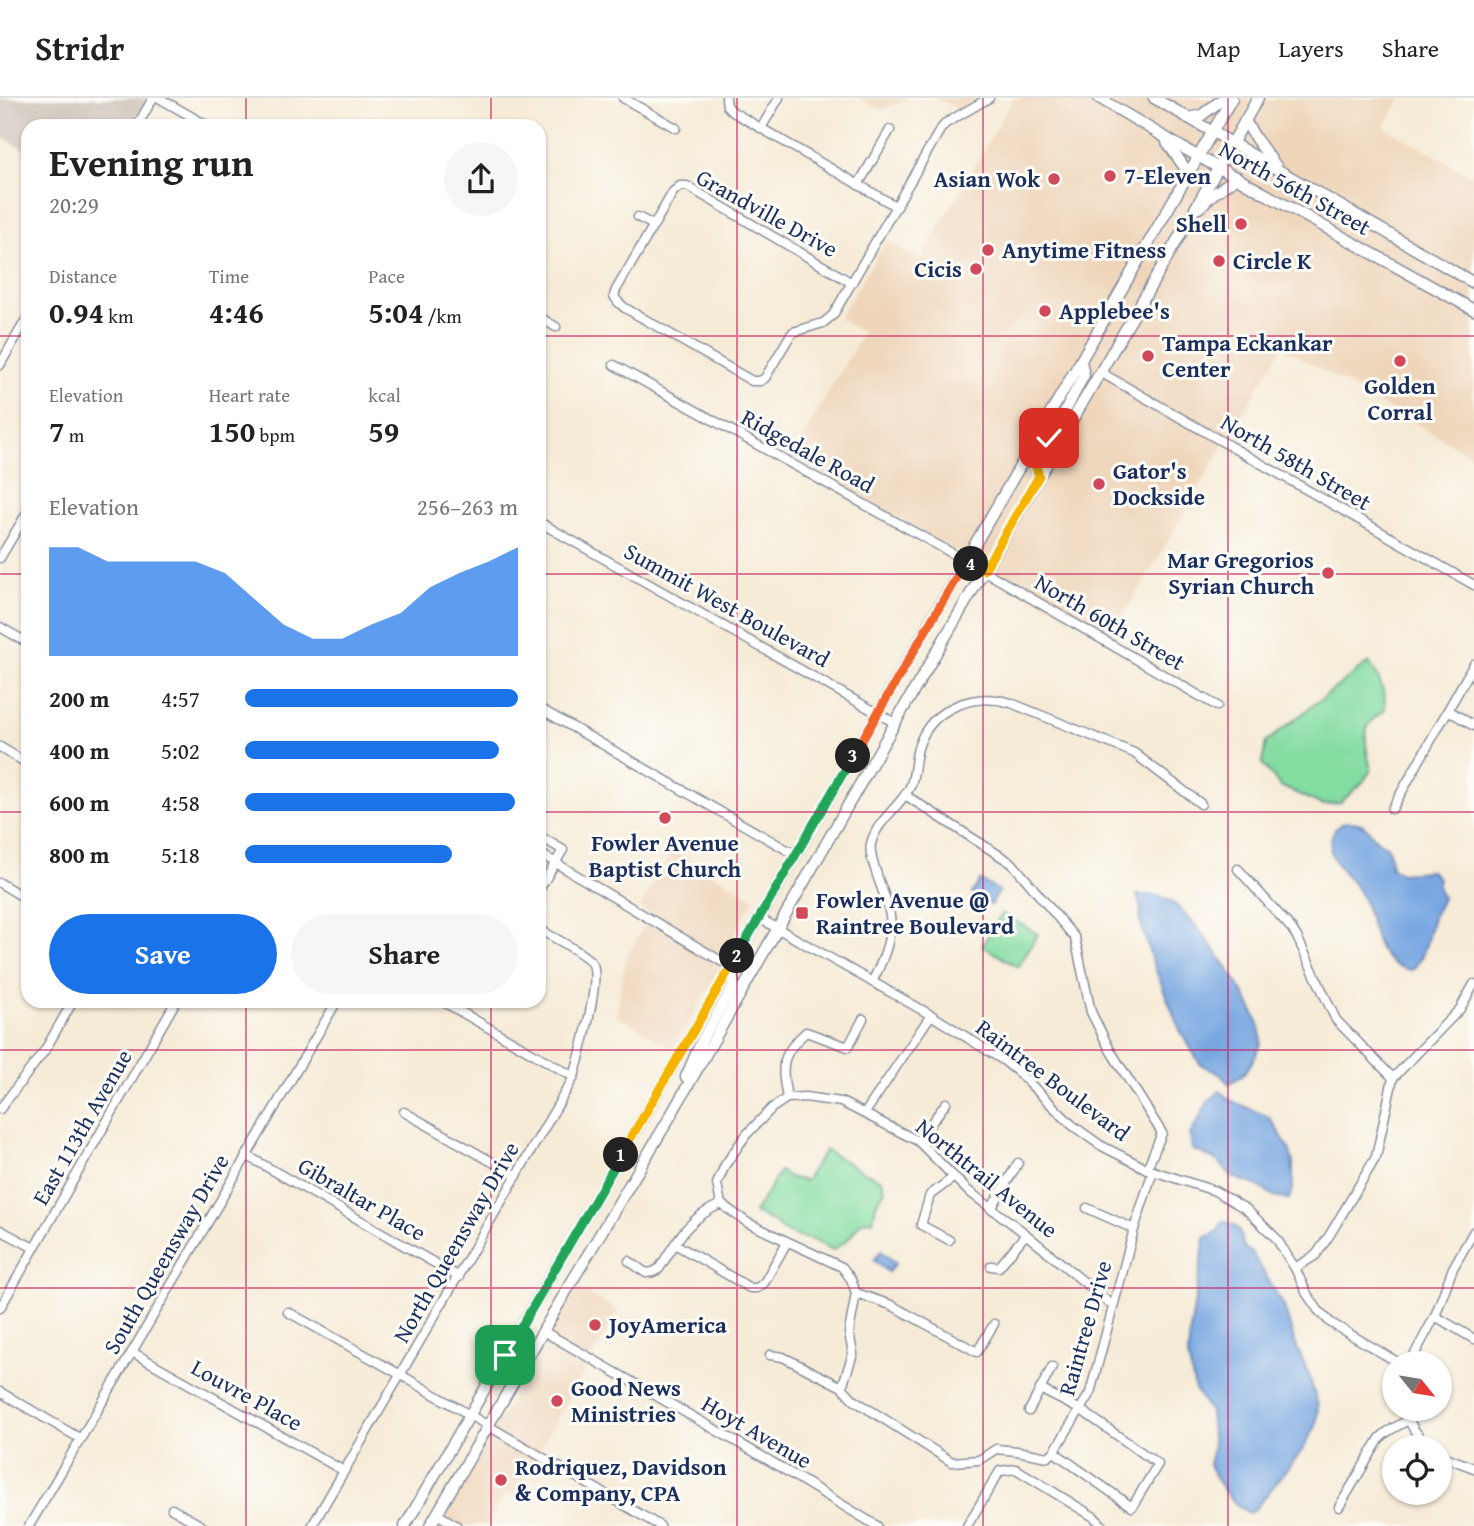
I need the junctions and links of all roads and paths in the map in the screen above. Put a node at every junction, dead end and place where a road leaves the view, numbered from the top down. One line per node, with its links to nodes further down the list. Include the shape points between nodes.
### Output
1 (153, 98): 13 (street)
2 (159, 98): 14 (street)
3 (623, 98): 16 (street)
4 (726, 98): 17 (street, via 733,112)
5 (779, 98): 17 (street)
6 (989, 98): 28 (street, Grandville Drive, via 940,130)
7 (1099, 98): 20 (main road, North 56th Street)
8 (1154, 98): 12 (main road, North 56th Street)
9 (1224, 98): 12 (main road, via 1202,115)
10 (1232, 98): 19 (main road)
11 (1258, 98): 15 (main road)
12 (1188, 118): 19 (main road, North 56th Street)
13 (141, 119)
14 (196, 119)
15 (1245, 121): 21 (main road); 24 (main road)
16 (676, 128)
17 (761, 128): 27 (street)
18 (890, 130): 27 (street)
19 (1212, 133): 21 (main road, North 56th Street); 22 (main road)
20 (1162, 136): 22 (main road, North 56th Street); 25 (main road)
21 (1231, 144): 23 (main road); 24 (main road, North 56th Street)
22 (1199, 156): 23 (main road, North 56th Street); 25 (main road)
23 (1218, 167): 26 (main road, North 56th Street); 29 (main road)
24 (1280, 172): 33 (main road, North 56th Street)
25 (1189, 174): 38 (main road)
26 (1237, 177): 29 (main road); 34 (main road, North 56th Street)
27 (858, 185): 28 (street)
28 (897, 207): 32 (street, Grandville Drive)
29 (1191, 215): 41 (main road)
30 (638, 217): 31 (street)
31 (653, 225): 32 (street, Grandville Drive, via 673,192 687,187); 32 (street, Grandville Drive, via 614,296 625,308 752,381 765,378 793,332 833,315)
32 (852, 283)
33 (1474, 283)
34 (1474, 310)
35 (546, 321): 36 (street)
36 (556, 327)
37 (21, 328): 39 (street)
38 (1081, 361): 42 (main road, via 1084,375 1036,467); 46 (main road)
39 (0, 365)
40 (614, 365): 46 (street, Ridgedale Road)
41 (1100, 372): 42 (main road); 48 (street, North 58th Street)
42 (1039, 476): 47 (main road)
43 (21, 523): 45 (street)
44 (546, 526): 55 (street, Summit West Boulevard)
45 (0, 558)
46 (966, 561): 47 (street, Ridgedale Road); 55 (main road)
47 (984, 570): 52 (street, North 60th Street); 56 (main road)
48 (1474, 585)
49 (0, 627): 50 (street)
50 (21, 639)
51 (1474, 664): 53 (street)
52 (1217, 706)
53 (1448, 710): 57 (street); 62 (street)
54 (546, 712): 64 (street)
55 (878, 713): 56 (street, Summit West Boulevard); 64 (main road)
56 (895, 723): 72 (main road)
57 (1474, 726)
58 (0, 747): 59 (street)
59 (21, 760)
60 (905, 795): 61 (street, via 922,736 934,721 967,701 994,698 1134,753); 75 (street, via 878,827 872,843 870,855 890,916 889,939); 94 (street, Raintree Drive, via 1013,864 1074,938 1090,1012 1162,1133)
61 (1200, 804)
62 (1392, 809)
63 (546, 840): 66 (street, via 563,850)
64 (796, 855): 71 (main road)
65 (546, 857): 66 (street)
66 (556, 863): 68 (street); 74 (street)
67 (1238, 869): 84 (street, via 1292,929 1336,1020)
68 (546, 879)
69 (0, 883): 70 (street)
70 (21, 896)
71 (759, 918): 72 (street, Raintree Boulevard); 74 (main road)
72 (777, 929): 75 (street, Raintree Boulevard); 90 (main road)
73 (546, 933): 83 (street, North Queensway Drive, via 593,964 587,1026)
74 (731, 967): 90 (main road, via 734,985 702,1040); 131 (main road)
75 (872, 982): 81 (street, Raintree Boulevard)
76 (1474, 984): 84 (street, via 1460,1009)
77 (69, 1008): 87 (street, via 45,1050)
78 (172, 1008): 107 (street, East 113th Avenue)
79 (333, 1008): 92 (street, South Queensway Drive)
80 (454, 1008): 83 (street)
81 (931, 1015): 89 (street); 94 (street, Raintree Boulevard, via 1003,1060 1100,1145)
82 (863, 1019): 85 (street, via 848,1048 806,1032 794,1042 783,1062)
83 (574, 1077): 95 (street, North Queensway Drive)
84 (1394, 1078): 110 (street, via 1376,1157 1316,1255)
85 (787, 1098): 89 (street, via 841,1102); 97 (street, via 746,1135 725,1165 717,1184)
86 (946, 1103): 91 (street)
87 (0, 1109)
88 (404, 1112): 95 (street)
89 (865, 1113): 91 (street, Northtrail Avenue)
90 (667, 1122): 118 (main road)
91 (918, 1141): 96 (street, Northtrail Avenue)
92 (246, 1155): 111 (street, Gibraltar Place); 121 (street, South Queensway Drive)
93 (1018, 1163): 99 (street)
94 (1150, 1170): 100 (street, Raintree Drive); 110 (street, Raintree Boulevard, via 1215,1191 1245,1209 1276,1238)
95 (517, 1177): 111 (street, North Queensway Drive)
96 (954, 1177): 99 (street, Northtrail Avenue); 104 (street, via 930,1195 922,1225)
97 (721, 1204): 105 (street); 106 (street, via 692,1222)
98 (1087, 1208): 100 (street)
99 (992, 1209): 103 (street, Northtrail Avenue)
100 (1134, 1229): 113 (street, Raintree Drive)
101 (0, 1230): 107 (street)
102 (1474, 1231): 116 (street, via 1453,1268)
103 (1026, 1234): 109 (street, via 999,1268); 113 (street, Northtrail Avenue)
104 (950, 1240)
105 (787, 1242): 106 (street, via 757,1288); 112 (street, via 842,1267)
106 (675, 1244): 108 (street, via 653,1272 646,1273)
107 (34, 1248): 114 (street, East 113th Avenue)
108 (629, 1261)
109 (991, 1266)
110 (1295, 1268): 122 (street, Raintree Boulevard, via 1307,1294 1331,1323)
111 (458, 1276): 125 (street, North Queensway Drive)
112 (856, 1293): 117 (street, via 891,1305 977,1352); 126 (street, via 849,1332 853,1354)
113 (1113, 1306): 129 (street, Raintree Drive, via 1090,1393)
114 (0, 1308)
115 (288, 1311): 125 (street)
116 (1435, 1316): 119 (street); 120 (street)
117 (994, 1324)
118 (543, 1331): 133 (main road); 149 (street, Hoyt Avenue)
119 (1474, 1339)
120 (1416, 1351)
121 (132, 1352): 134 (street, South Queensway Drive); 138 (street, Louvre Place)
122 (1382, 1353)
123 (770, 1355): 126 (street)
124 (1052, 1367): 127 (street)
125 (401, 1374): 131 (street); 138 (street, North Queensway Drive)
126 (842, 1387): 135 (street, via 854,1400 953,1462 979,1460 996,1449 1048,1457)
127 (1040, 1389): 129 (street); 130 (street)
128 (0, 1392): 134 (street)
129 (1081, 1410): 135 (street, Raintree Drive); 135 (street, via 1158,1464 1132,1507)
130 (1029, 1411)
131 (470, 1415): 133 (street); 145 (main road)
132 (1406, 1421): 139 (street, via 1380,1438)
133 (488, 1425): 141 (main road); 148 (street)
134 (81, 1439): 142 (street, South Queensway Drive)
135 (1055, 1452)
136 (1452, 1460): 137 (street)
137 (1474, 1468)
138 (344, 1471): 144 (street, North Queensway Drive)
139 (1339, 1507)
140 (172, 1509): 143 (street)
141 (437, 1514): 146 (main road); 147 (street)
142 (29, 1526)
143 (202, 1526)
144 (312, 1526)
145 (405, 1526)
146 (430, 1526)
147 (457, 1526)
148 (660, 1526)
149 (877, 1526)
150 (967, 1526): 151 (street, via 1000,1471 1016,1469)
151 (1103, 1526)

